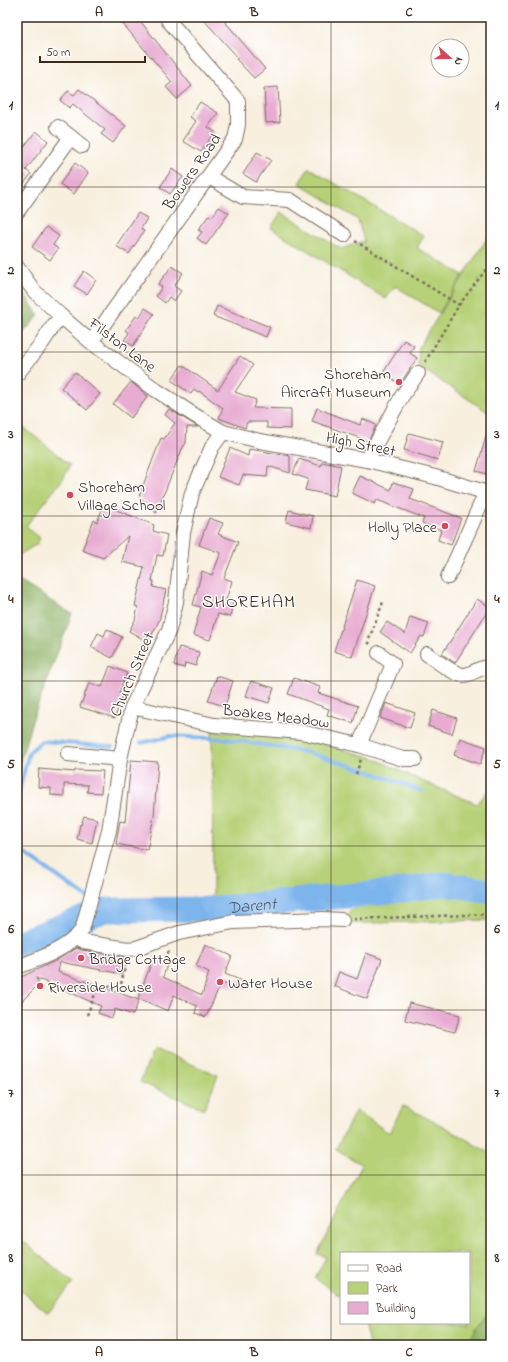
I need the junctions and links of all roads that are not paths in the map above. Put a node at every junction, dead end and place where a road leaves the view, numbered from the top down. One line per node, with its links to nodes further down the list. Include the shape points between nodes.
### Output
1 (168, 20): 5 (street, Bowers Road, via 238,100 235,139)
2 (58, 127): 3 (street)
3 (71, 137): 4 (street); 6 (street)
4 (82, 146)
5 (209, 176): 7 (street, via 243,197 290,200); 10 (street, Bowers Road)
6 (17, 212)
7 (344, 235)
8 (17, 267): 9 (street, Filston Lane, via 34,291)
9 (62, 317): 10 (street, Filston Lane); 12 (street)
10 (91, 342): 13 (street, Filston Lane, via 194,415)
11 (418, 373): 14 (street, via 402,396)
12 (17, 374)
13 (223, 432): 14 (street, High Street); 20 (street, Church Street, via 212,447 192,493 183,533 176,602 169,630)
14 (367, 460): 15 (street, High Street)
15 (489, 493): 16 (street)
16 (448, 577)
17 (379, 653): 21 (street, via 393,664)
18 (427, 654): 19 (street, via 464,675 483,666)
19 (491, 667)
20 (132, 707): 21 (street, Boakes Meadow, via 214,725 302,732); 23 (street, Church Street)
21 (359, 745): 24 (street, Boakes Meadow, via 403,759)
22 (68, 754): 23 (street)
23 (120, 759): 26 (street, Church Street, via 109,831)
24 (415, 759)
25 (342, 920): 26 (street, via 233,922 179,933 128,949 83,942)
26 (79, 934): 27 (street, via 41,959)
27 (17, 967)

